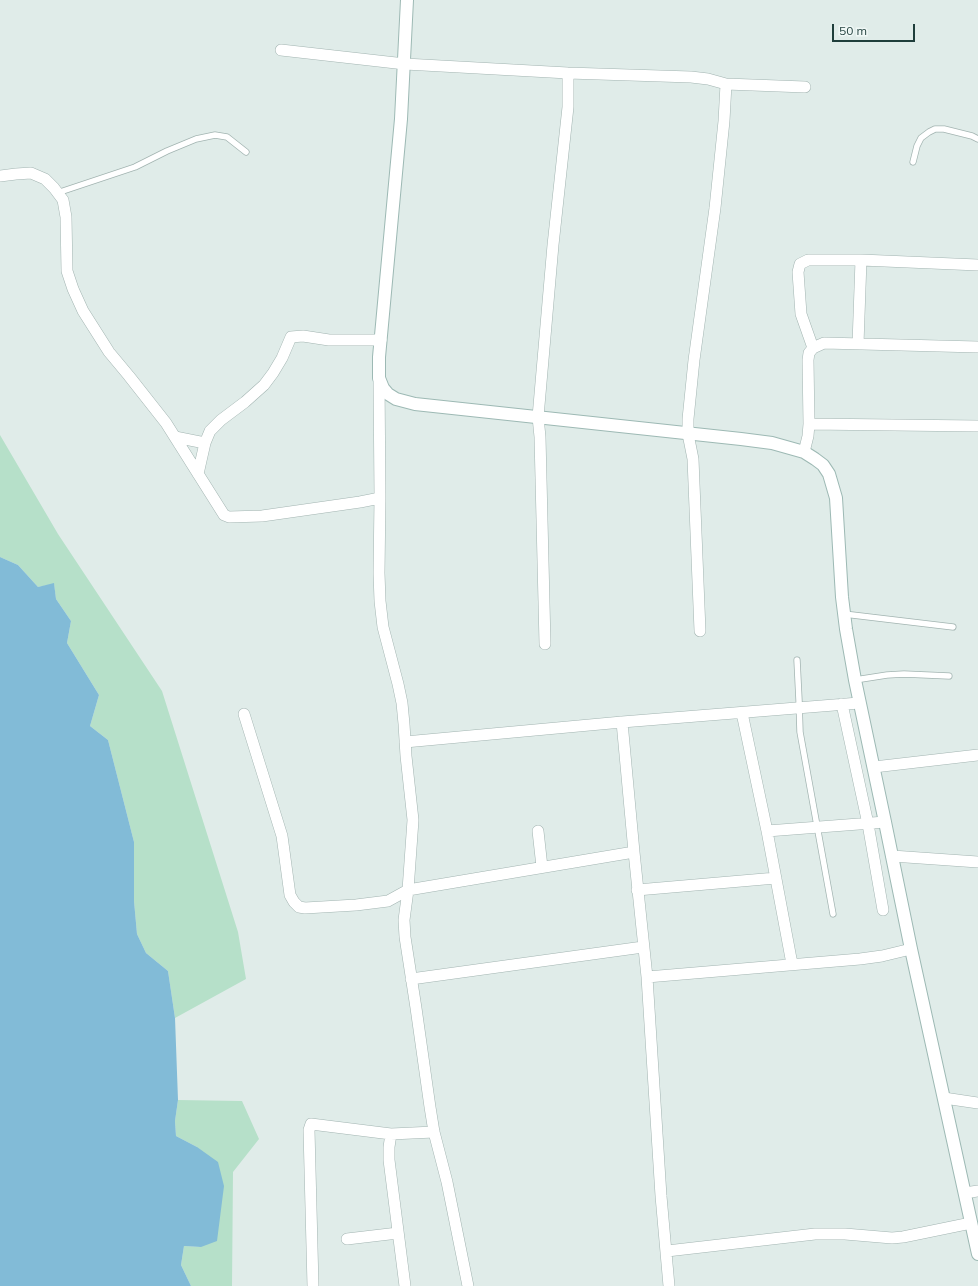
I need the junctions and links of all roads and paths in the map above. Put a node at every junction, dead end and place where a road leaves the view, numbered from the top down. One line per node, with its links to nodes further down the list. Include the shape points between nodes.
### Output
1 (407, 0): 3 (street)
2 (281, 50): 3 (street)
3 (405, 64): 4 (street); 14 (street)
4 (568, 73): 5 (street, via 691,76); 19 (street, via 568,107)
5 (726, 84): 6 (street); 22 (street, via 715,208 689,401)
6 (805, 87)
7 (978, 139): 9 (lane, via 944,129 935,129 921,138)
8 (246, 152): 11 (lane, via 228,137 196,139 135,167)
9 (913, 162)
10 (0, 176): 11 (street, via 31,173 45,179)
11 (58, 193): 23 (street, via 63,200 66,217 67,271 83,311 108,352)
12 (861, 260): 13 (street); 15 (street); 17 (street, via 808,260 800,264 798,272 801,314)
13 (978, 265)
14 (381, 340): 18 (street); 24 (street, via 291,337 282,358 264,385 221,420 210,431)
15 (858, 344): 16 (street); 17 (street, via 824,343)
16 (978, 346)
17 (813, 348): 20 (street, via 809,352 808,360)
18 (379, 378): 19 (street, via 388,394 406,402); 27 (street)
19 (538, 417): 22 (street); 31 (street)
20 (809, 424): 21 (street); 25 (street)
21 (978, 426)
22 (688, 434): 25 (street, via 742,438); 30 (street, via 693,459)
23 (175, 437): 24 (street); 26 (street)
24 (205, 443): 26 (street)
25 (804, 452): 28 (street, via 823,466 829,474 836,498)
26 (198, 474): 27 (street, via 224,515 229,517 262,516)
27 (380, 498): 41 (street, via 380,601 383,627 402,703)
28 (844, 614): 29 (lane); 34 (street)
29 (953, 627)
30 (700, 631)
31 (545, 644)
32 (797, 660): 37 (lane)
33 (949, 676): 34 (lane, via 904,674)
34 (854, 680): 35 (street)
35 (859, 703): 36 (street); 43 (street)
36 (842, 704): 37 (street); 45 (street)
37 (799, 708): 38 (street); 46 (lane, via 800,732)
38 (742, 713): 40 (street); 48 (street)
39 (244, 714): 54 (street, via 282,836 290,895 294,902 305,908 356,905 388,901)
40 (622, 722): 41 (street); 49 (street)
41 (405, 742): 54 (street, via 413,820)
42 (978, 755): 43 (street)
43 (874, 767): 44 (street)
44 (886, 822): 45 (street); 50 (street)
45 (868, 824): 46 (street); 56 (street)
46 (817, 827): 48 (street); 57 (lane)
47 (538, 831): 52 (street)
48 (767, 831): 53 (street)
49 (634, 852): 52 (street); 55 (street)
50 (892, 856): 51 (street); 59 (street)
51 (978, 862)
52 (542, 867): 54 (street)
53 (776, 878): 55 (street); 60 (street)
54 (408, 890): 62 (street, via 404,920)
55 (637, 890): 58 (street)
56 (883, 910)
57 (833, 914)
58 (643, 947): 61 (street); 62 (street)
59 (911, 949): 60 (street, via 882,956); 63 (street)
60 (792, 964): 61 (street)
61 (647, 977): 72 (street, via 660,1189)
62 (411, 979): 65 (street)
63 (944, 1098): 64 (street); 68 (street)
64 (978, 1103)
65 (434, 1132): 66 (street); 76 (street)
66 (391, 1134): 70 (street, via 389,1160); 74 (street, via 311,1124 309,1130)
67 (978, 1191): 68 (street)
68 (965, 1193): 69 (street)
69 (971, 1223): 72 (street, via 903,1237 815,1234); 73 (street)
70 (398, 1233): 71 (street); 75 (street)
71 (347, 1239)
72 (667, 1251): 77 (street)
73 (978, 1254)
74 (312, 1286)
75 (405, 1286)
76 (468, 1286)
77 (669, 1286)

